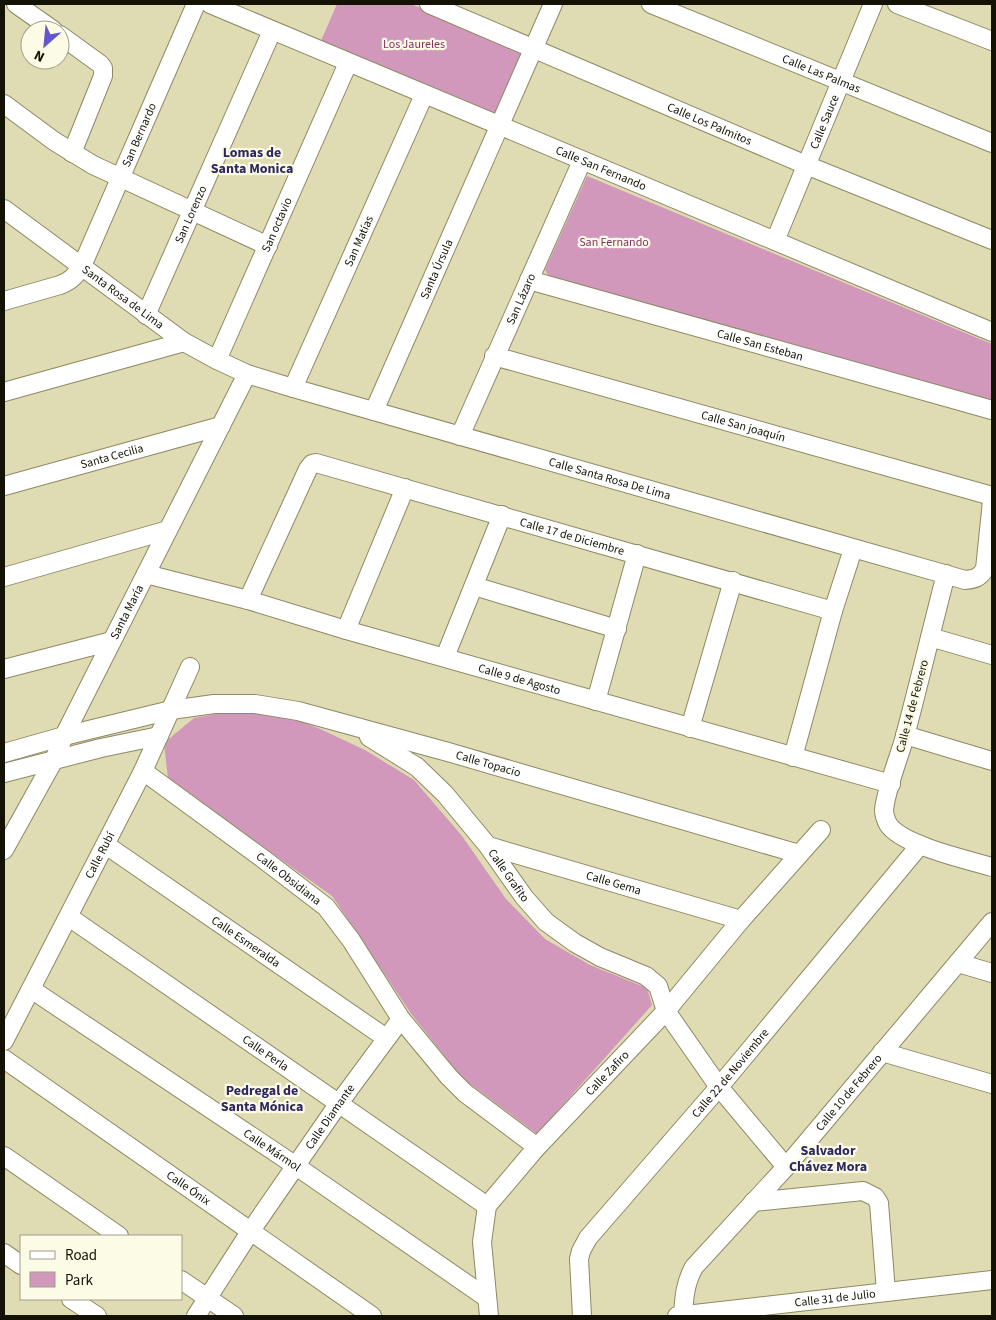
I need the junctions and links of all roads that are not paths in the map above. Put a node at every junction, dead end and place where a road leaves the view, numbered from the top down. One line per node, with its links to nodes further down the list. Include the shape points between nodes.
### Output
1 (16, 4): 9 (street)
2 (196, 4): 23 (street, San Bernardo)
3 (210, 4): 10 (street, Calle San Fernando)
4 (429, 4): 13 (street, Calle Los Palmitos)
5 (553, 4): 13 (street, Santa Úrsula)
6 (651, 4): 15 (street, Calle Las Palmas)
7 (873, 4): 15 (street, Calle Sauce)
8 (897, 4): 11 (street)
9 (39, 20)
10 (272, 31): 14 (street, Calle San Fernando); 25 (street, San Lorenzo)
11 (992, 41)
12 (70, 42): 20 (street, via 103,68 103,76)
13 (533, 49): 18 (street, Santa Úrsula); 22 (street, Calle Los Palmitos)
14 (348, 63): 16 (street, Calle San Fernando); 28 (street, San octavio)
15 (841, 81): 19 (street, Calle Las Palmas); 22 (street, Calle Sauce)
16 (424, 94): 18 (street, Calle San Fernando); 38 (street, San Matías)
17 (4, 104): 20 (street)
18 (499, 126): 21 (street, Calle San Fernando); 41 (street, Santa Úrsula)
19 (992, 144)
20 (72, 154): 23 (street)
21 (582, 161): 27 (street, Calle San Fernando); 30 (street, San Lázaro)
22 (806, 165): 26 (street, Calle Los Palmitos); 27 (street, Calle Sauce)
23 (120, 178): 25 (street); 29 (street, San Bernardo)
24 (4, 210): 29 (street, Santa Rosa de Lima)
25 (192, 212): 28 (street); 32 (street, San Lorenzo)
26 (992, 240)
27 (775, 241): 33 (street, Calle San Fernando)
28 (268, 246): 36 (street, San octavio)
29 (82, 266): 31 (street, via 68,282); 32 (street, Santa Rosa de Lima)
30 (528, 280): 35 (street, San Lázaro); 40 (street, Calle San Esteban)
31 (4, 301)
32 (146, 315): 34 (street, Santa Rosa de Lima)
33 (992, 332)
34 (184, 342): 36 (street, Santa Rosa de Lima); 39 (street)
35 (494, 356): 43 (street, San Lázaro); 46 (street, Calle San joaquín)
36 (217, 360): 37 (street, Santa Rosa de Lima)
37 (247, 374): 38 (street, Calle Santa Rosa De Lima); 42 (street, Santa María)
38 (294, 388): 41 (street, Calle Santa Rosa De Lima)
39 (4, 392)
40 (992, 410)
41 (374, 412): 43 (street, Calle Santa Rosa De Lima)
42 (220, 426): 44 (street, Santa Cecilia); 49 (street, Santa María)
43 (460, 436): 50 (street, Calle Santa Rosa De Lima)
44 (4, 486)
45 (405, 488): 48 (street, Calle 17 de Diciembre); 57 (street, Calle 17 de Diciembre, via 312,464); 60 (street)
46 (992, 496)
47 (992, 501): 53 (street, Calle Santa Rosa De Lima, via 985,569 975,579 965,580)
48 (502, 515): 51 (street, Calle 17 de Diciembre); 56 (street)
49 (168, 530): 52 (street, Santa María); 54 (street)
50 (853, 549): 53 (street, Calle Santa Rosa De Lima); 58 (street)
51 (638, 554): 55 (street, Calle 17 de Diciembre); 59 (street)
52 (146, 574): 57 (street, Calle 9 de Agosto); 62 (street, Santa María)
53 (946, 574): 61 (street, Calle 14 de Febrero)
54 (4, 577)
55 (733, 581): 58 (street, Calle 17 de Diciembre); 70 (street)
56 (474, 586): 59 (street); 64 (street)
57 (248, 600): 60 (street, Calle 9 de Agosto)
58 (833, 611): 75 (street)
59 (617, 628): 67 (street)
60 (346, 630): 64 (street, Calle 9 de Agosto)
61 (930, 637): 63 (street); 71 (street, Calle 14 de Febrero)
62 (112, 641): 66 (street); 72 (street, Santa María)
63 (992, 655)
64 (445, 657): 67 (street, Calle 9 de Agosto)
65 (190, 667): 68 (street, Calle Rubí)
66 (4, 669)
67 (596, 701): 70 (street, Calle 9 de Agosto)
68 (171, 710): 69 (street, Calle Topacio, via 214,704 255,704); 72 (street, Calle Topacio); 73 (street, Calle Rubí)
69 (354, 727): 84 (street, Calle Grafito, via 416,767 445,794); 86 (street, Calle Topacio)
70 (690, 728): 75 (street, Calle 9 de Agosto)
71 (905, 735): 77 (street); 80 (street, Calle 14 de Febrero)
72 (64, 736): 74 (street, Calle Topacio); 76 (street, Santa María)
73 (159, 736): 76 (street); 78 (street, Calle Rubí)
74 (4, 754)
75 (793, 757): 80 (street, Calle 9 de Agosto)
76 (54, 760): 79 (street); 85 (street, Santa María)
77 (992, 761)
78 (142, 771): 82 (street, Calle Rubí); 95 (street, Calle Obsidiana, via 326,907 351,940)
79 (4, 772)
80 (891, 784): 83 (street, Calle 14 de Febrero, via 884,810 889,826)
81 (821, 830): 86 (street, Calle Zafiro)
82 (106, 845): 88 (street, Calle Rubí); 96 (street, Calle Esmeralda)
83 (920, 845): 87 (street); 101 (street, Calle 22 de Noviembre)
84 (488, 846): 89 (street, Calle Gema); 94 (street, Calle Grafito, via 546,922 575,944 654,981 662,992)
85 (4, 850)
86 (799, 854): 89 (street, Calle Zafiro)
87 (992, 867)
88 (69, 917): 93 (street, Calle Rubí); 102 (street, Calle Perla)
89 (741, 920): 94 (street, Calle Zafiro)
90 (992, 922): 91 (street, Calle 10 de Febrero)
91 (958, 963): 92 (street); 98 (street, Calle 10 de Febrero)
92 (992, 973)
93 (31, 989): 97 (street, Calle Rubí); 105 (street, Calle Mármol)
94 (666, 1011): 101 (street, Calle Grafito); 103 (street, Calle Zafiro)
95 (400, 1019): 96 (street, Calle Diamante); 103 (street, Calle Obsidiana, via 465,1093)
96 (386, 1038): 102 (street, Calle Diamante)
97 (4, 1041)
98 (882, 1052): 100 (street); 106 (street, Calle 10 de Febrero)
99 (4, 1059): 109 (street, Calle Ónix)
100 (992, 1084)
101 (719, 1086): 106 (street, Calle Grafito); 124 (street, Calle 22 de Noviembre, via 584,1244 579,1259)
102 (339, 1103): 105 (street, Calle Diamante); 108 (street, Calle Perla)
103 (536, 1147): 108 (street, Calle Zafiro)
104 (4, 1156): 110 (street)
105 (296, 1166): 109 (street, Calle Diamante); 117 (street, Calle Mármol)
106 (786, 1167): 107 (street, Calle 10 de Febrero)
107 (753, 1202): 115 (street, via 864,1191 876,1197); 126 (street, Calle 10 de Febrero, via 694,1267 685,1288)
108 (487, 1206): 117 (street, via 482,1242)
109 (250, 1232): 116 (street, Calle Diamante); 122 (street, Calle Ónix)
110 (118, 1235)
111 (4, 1253): 112 (street)
112 (20, 1264)
113 (992, 1280): 115 (street, Calle 31 de Julio)
114 (182, 1281): 116 (street)
115 (886, 1292): 126 (street, Calle 31 de Julio)
116 (208, 1298): 120 (street, Calle Diamante); 121 (street)
117 (487, 1298): 123 (street)
118 (73, 1300): 119 (street)
119 (97, 1316)
120 (196, 1316)
121 (234, 1316)
122 (372, 1316)
123 (489, 1316)
124 (582, 1316)
125 (677, 1316): 126 (street, Calle 31 de Julio)
126 (683, 1316)

